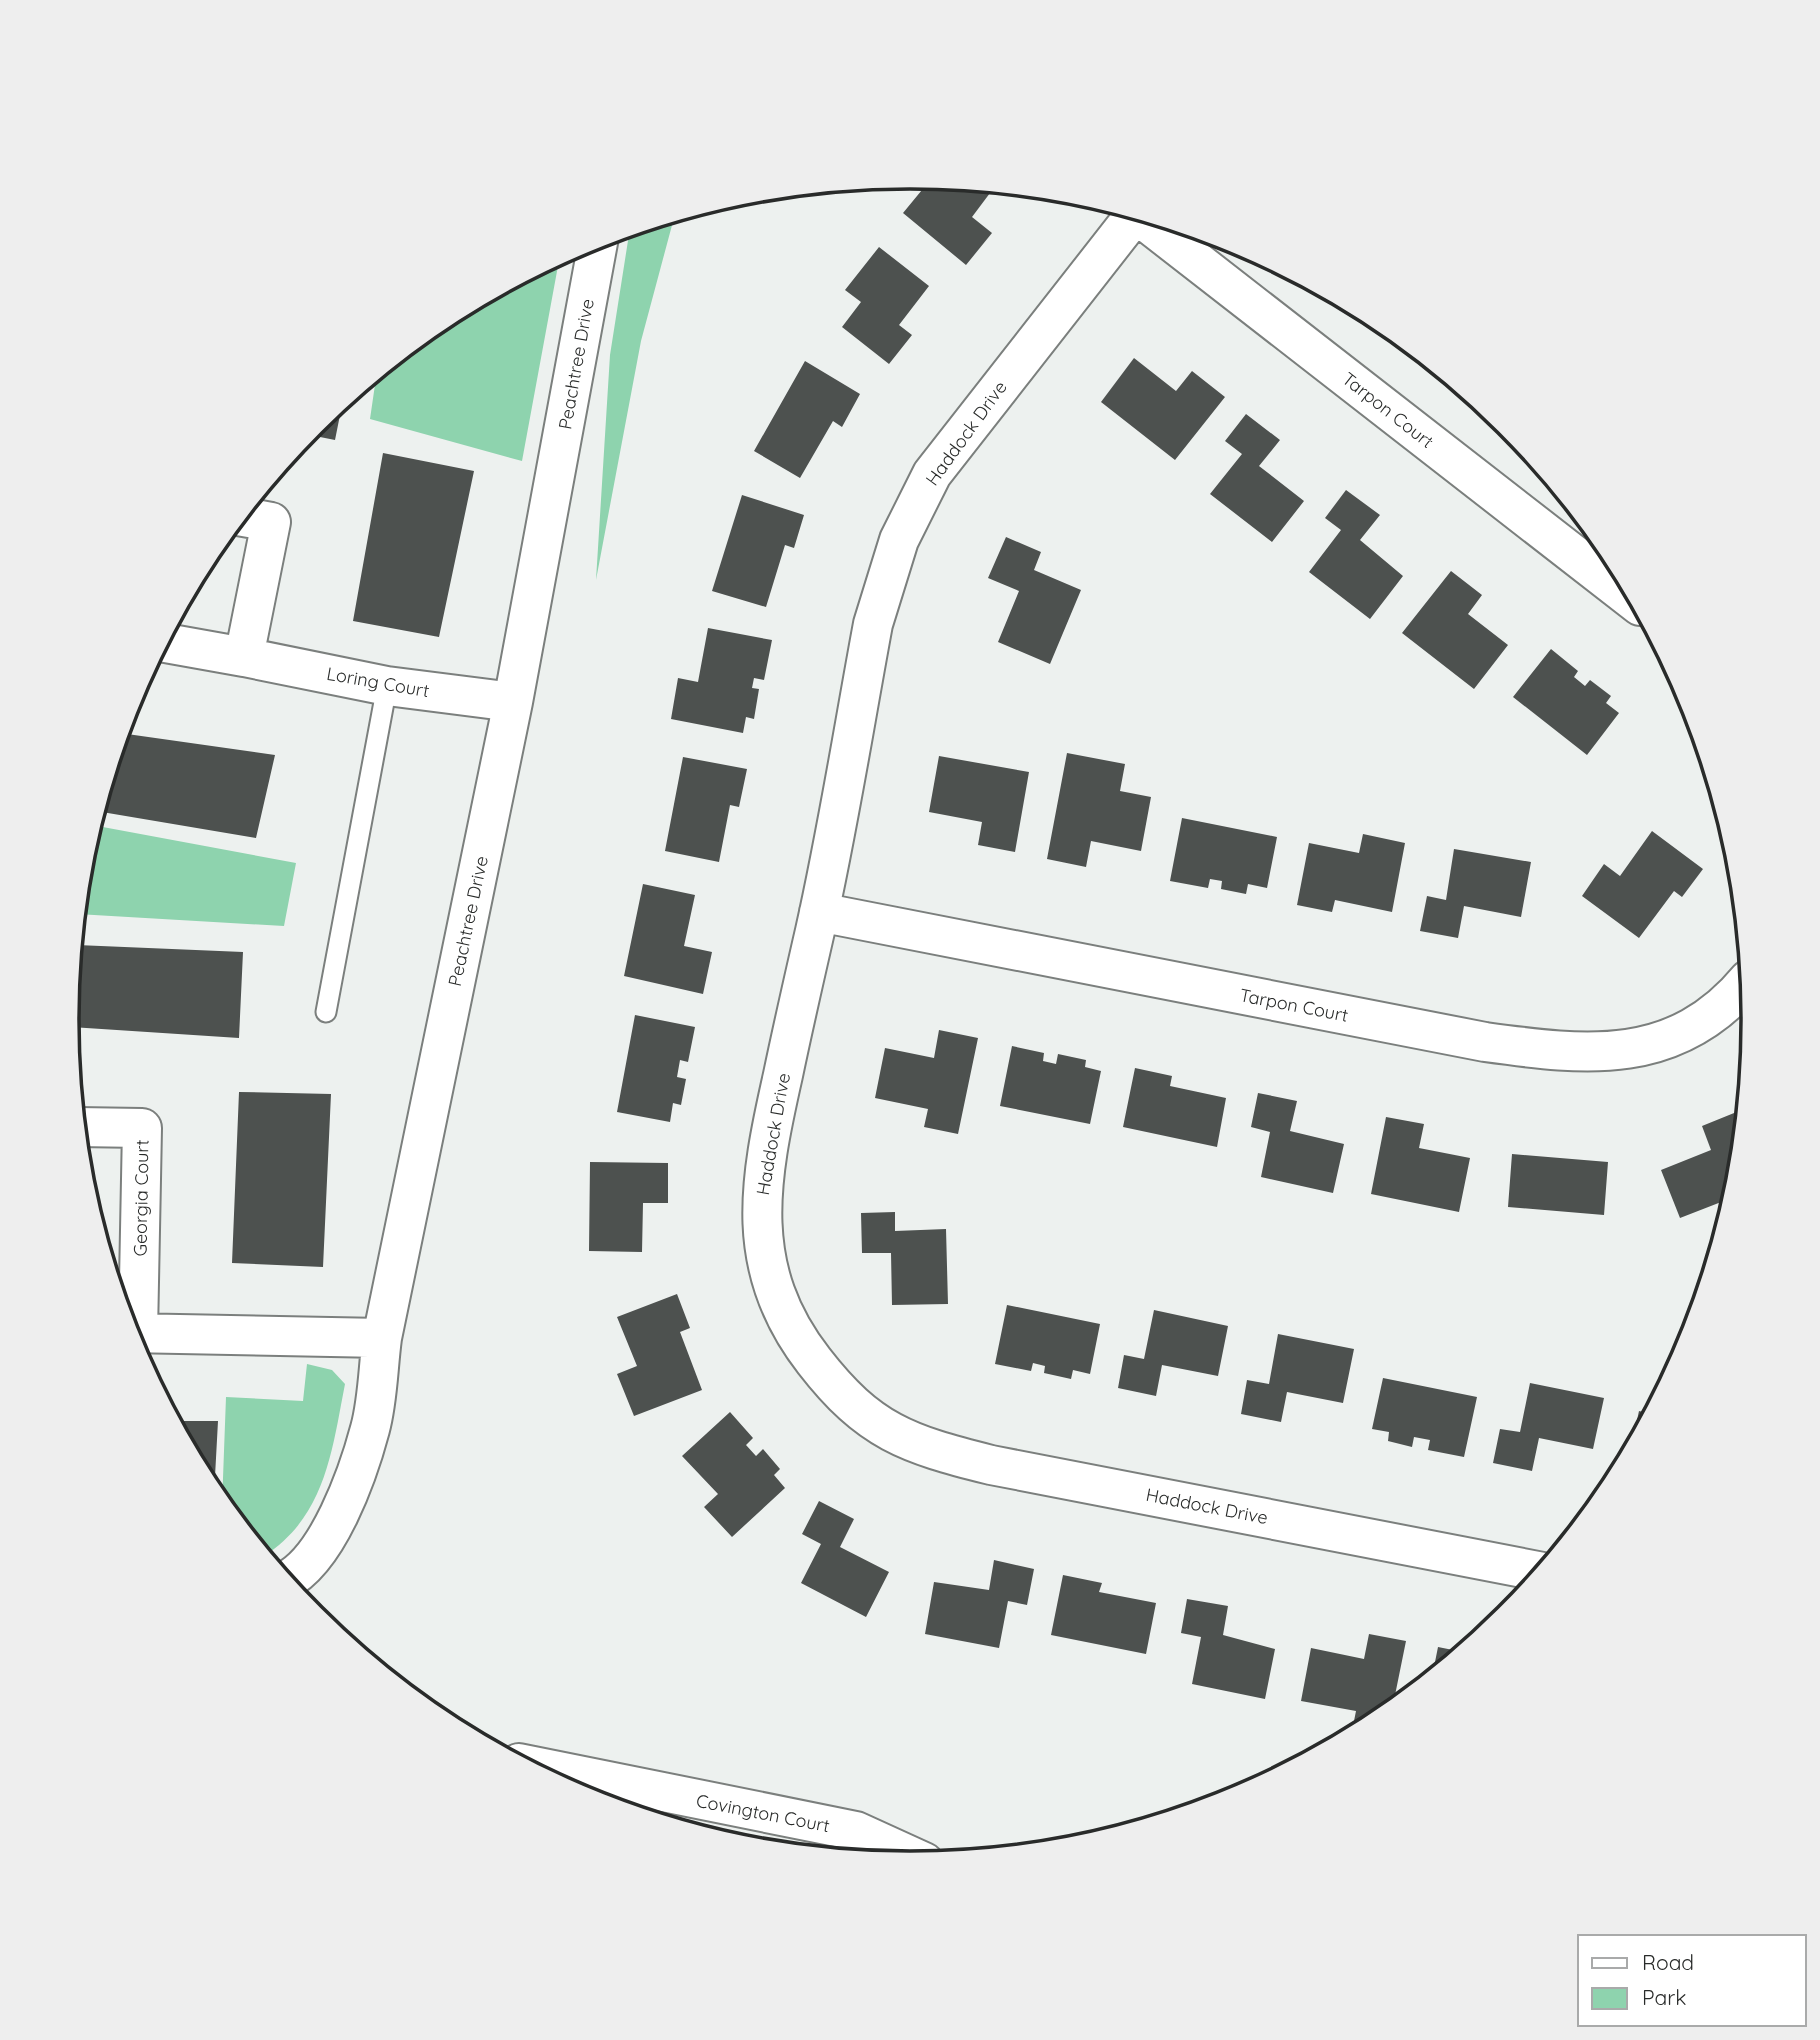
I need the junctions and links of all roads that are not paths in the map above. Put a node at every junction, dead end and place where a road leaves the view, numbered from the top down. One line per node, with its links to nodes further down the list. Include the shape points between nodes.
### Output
1 (1132, 219): 10 (street, Haddock Drive, via 932,474 900,540 873,624)
2 (1153, 226): 5 (street, Tarpon Court)
3 (597, 250): 9 (street, Peachtree Drive)
4 (248, 518): 7 (street, via 271,522)
5 (1623, 593)
6 (169, 644): 7 (street, Loring Court)
7 (244, 657): 8 (street, Loring Court)
8 (387, 686): 9 (street, Loring Court); 12 (lane)
9 (513, 702): 16 (street, Peachtree Drive)
10 (819, 912): 11 (street, Tarpon Court, via 1485,1042 1557,1052 1629,1051 1659,1044 1719,1011); 17 (street, Haddock Drive, via 768,1140 760,1218 769,1276 788,1323 831,1383 866,1416 910,1443 991,1465)
11 (1740, 989)
12 (326, 1012)
13 (86, 1127): 14 (street, Georgia Court, via 142,1128)
14 (134, 1316)
15 (140, 1333): 16 (street, Georgia Court)
16 (382, 1338): 18 (street, Peachtree Drive, via 370,1428 346,1501 316,1552)
17 (1533, 1570)
18 (291, 1575)
19 (572, 1779): 20 (street, Covington Court)
20 (676, 1811): 21 (street, Covington Court, via 856,1830)
21 (900, 1851)

